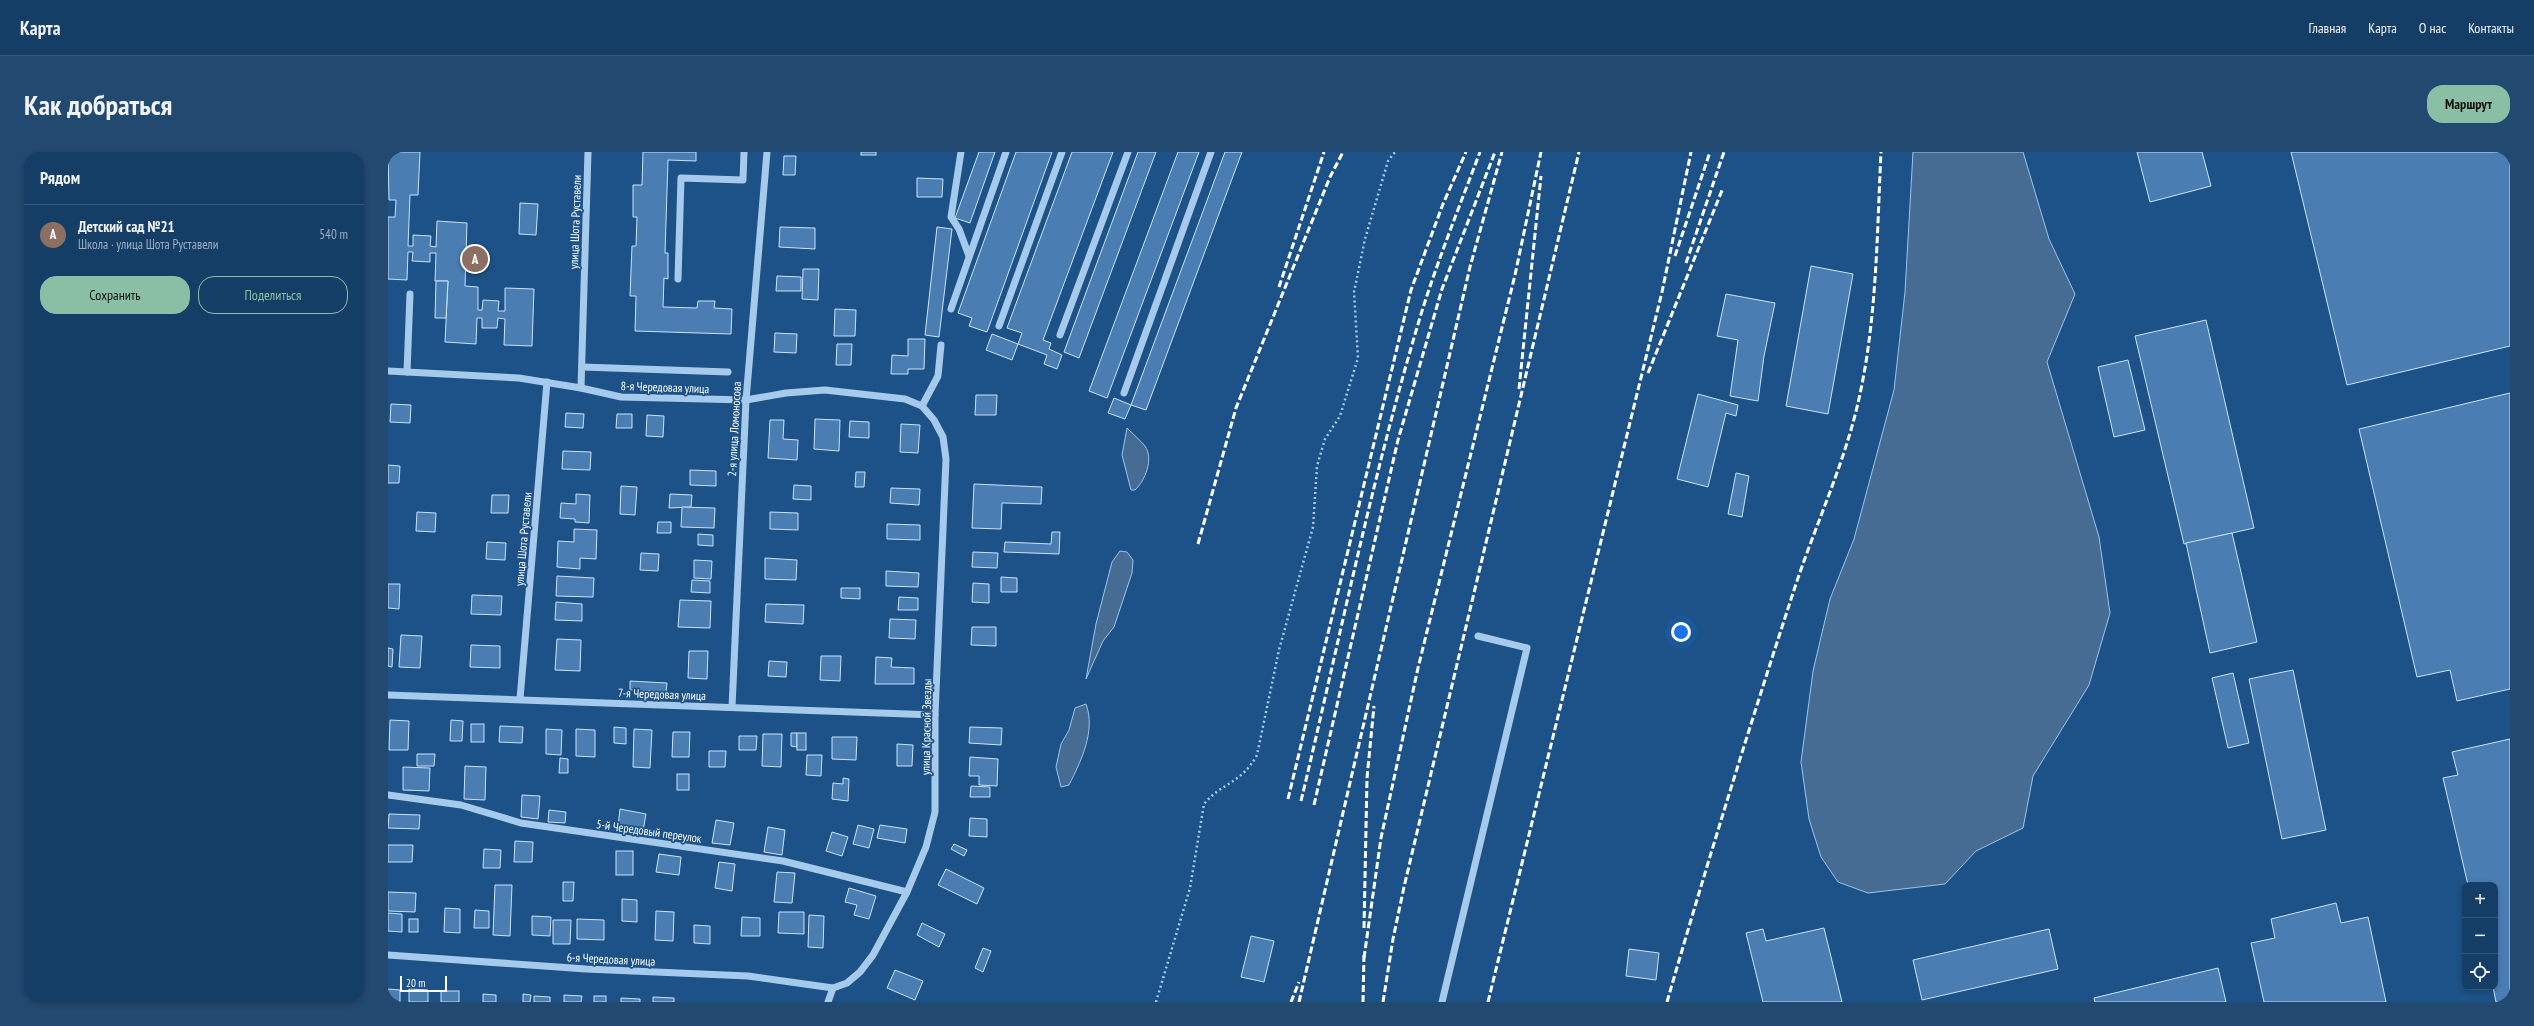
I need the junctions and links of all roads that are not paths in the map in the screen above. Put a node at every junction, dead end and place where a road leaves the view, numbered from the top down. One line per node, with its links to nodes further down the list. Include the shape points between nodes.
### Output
1 (588, 152): 16 (street, улица Шота Руставели)
2 (744, 152): 10 (street, via 743,180 681,178)
3 (767, 152): 23 (street, 2-я улица Ломоносова)
4 (961, 152): 9 (street, via 951,217 959,229)
5 (1006, 152): 9 (street)
6 (1062, 152): 13 (street)
7 (1128, 152): 14 (street)
8 (1211, 152): 22 (street)
9 (969, 256): 12 (street)
10 (678, 279)
11 (410, 294): 18 (street)
12 (951, 309)
13 (999, 326)
14 (1060, 335)
15 (941, 345): 24 (street, via 938,376)
16 (582, 367): 19 (street); 21 (street, улица Шота Руставели)
17 (388, 371): 18 (street, 8-я Чередовая улица)
18 (407, 372): 20 (street, 8-я Чередовая улица)
19 (728, 372)
20 (547, 382): 21 (street, 8-я Чередовая улица); 28 (street, улица Шота Руставели)
21 (581, 388): 23 (street, 8-я Чередовая улица, via 621,397)
22 (1124, 393)
23 (746, 400): 24 (street, 8-я Чередовая улица, via 825,390 905,398); 29 (street, 2-я улица Ломоносова)
24 (922, 406): 25 (street, 8-я Чередовая улица)
25 (934, 420): 30 (street, улица Красной Звезды, via 943,437 946,459)
26 (1478, 636): 36 (street, via 1527,648)
27 (388, 695): 28 (street, 7-я Чередовая улица)
28 (520, 699): 29 (street, 7-я Чередовая улица)
29 (732, 707): 30 (street, 7-я Чередовая улица)
30 (935, 715): 32 (street, улица Красной Звезды, via 936,812 926,847)
31 (388, 795): 32 (street, 5-й Чередовый переулок, via 461,806 521,823 783,861)
32 (907, 892): 34 (street, улица Красной Звезды, via 873,955 860,972 847,983)
33 (388, 955): 34 (street, 6-я Чередовая улица, via 586,969 748,976)
34 (833, 988): 35 (street)
35 (828, 1002)
36 (1442, 1002)

